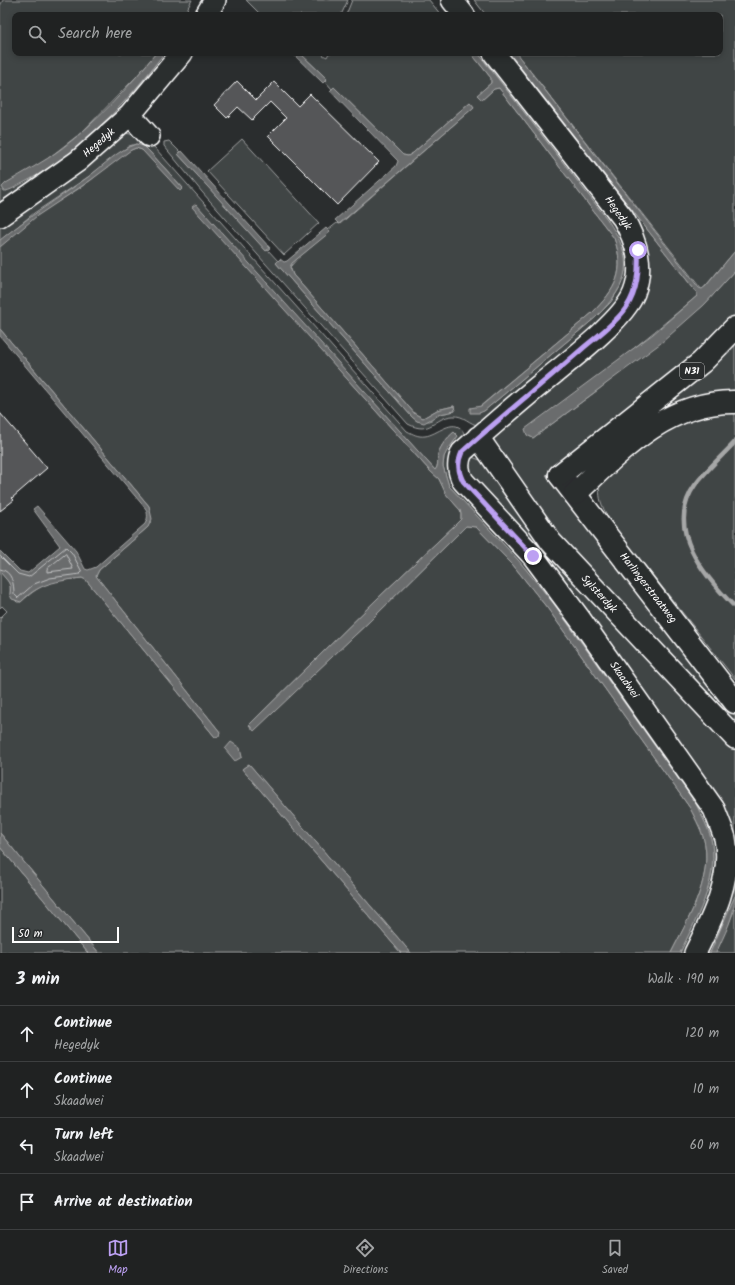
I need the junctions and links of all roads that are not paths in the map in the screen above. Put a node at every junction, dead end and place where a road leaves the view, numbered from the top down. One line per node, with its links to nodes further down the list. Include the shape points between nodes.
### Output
1 (215, 0): 3 (street)
2 (452, 0): 4 (street)
3 (208, 12)
4 (462, 12)
5 (179, 56): 7 (street, Hegedyk)
6 (496, 56): 12 (street, Hegedyk, via 623,218 633,234 639,265 638,280 633,294 626,308 615,320)
7 (130, 115): 8 (street); 9 (street, Hegedyk, via 78,161)
8 (149, 136)
9 (0, 216)
10 (735, 328): 13 (main road, Harlingerstraatweg / N31, via 702,362 560,475)
11 (735, 402): 13 (main road, via 695,407 648,429 626,445)
12 (478, 438): 15 (street, Sylsterdyk, via 551,542); 16 (street, Skaadwei, via 459,458 459,473 463,481 533,556 714,809 725,839 726,866 719,901)
13 (575, 494): 14 (main road, Harlingerstraatweg)
14 (735, 702)
15 (735, 738)
16 (696, 953)

